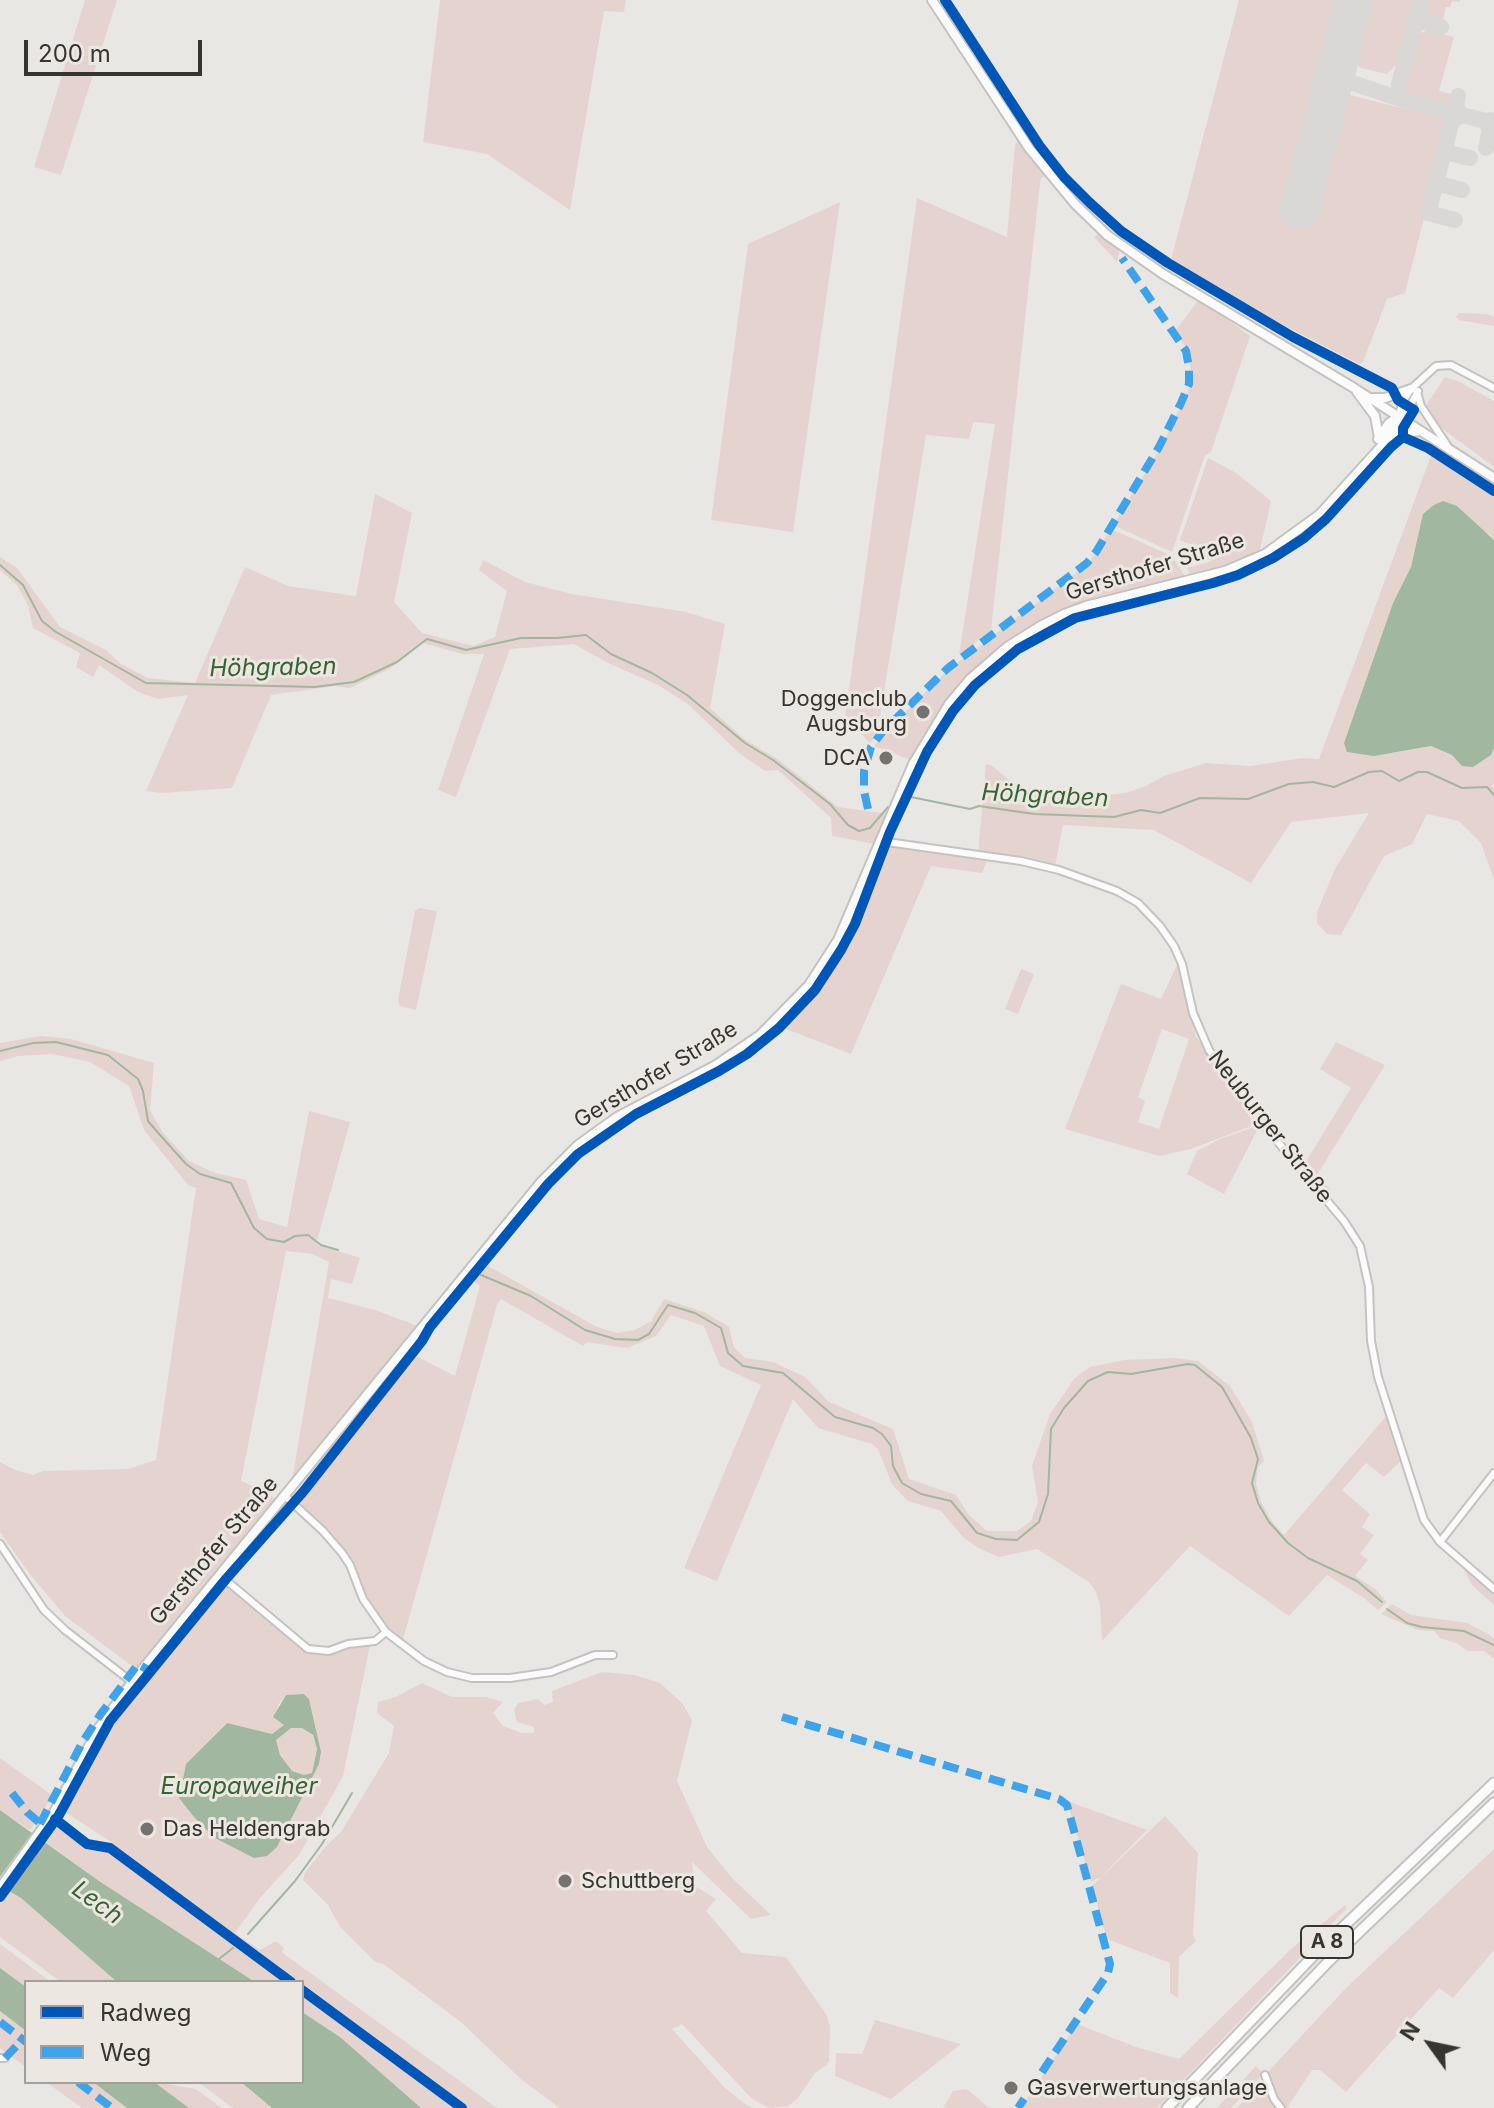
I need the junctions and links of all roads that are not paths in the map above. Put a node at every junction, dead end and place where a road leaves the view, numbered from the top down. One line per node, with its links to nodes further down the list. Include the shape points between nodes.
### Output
1 (932, 0): 2 (main road, via 1029,148 1107,235)
2 (1354, 388): 5 (main road); 8 (main road, via 1375,416)
3 (1494, 388): 4 (street, via 1451,365 1436,366)
4 (1414, 390): 5 (main road); 6 (street); 9 (street)
5 (1370, 398): 6 (main road)
6 (1399, 416): 7 (main road); 8 (main road, Gersthofer Straße)
7 (1422, 431): 8 (main road); 9 (main road)
8 (1383, 439): 11 (main road, Gersthofer Straße, via 1320,514 1265,554 1225,571 1086,606 1042,625 988,662 949,704 926,739)
9 (1449, 448): 10 (main road)
10 (1494, 478)
11 (880, 841): 13 (main road, Gersthofer Straße, via 838,940 789,1008 733,1054 624,1112 560,1162); 14 (street, Neuburger Straße, via 1059,870 1117,891 1160,926 1182,964 1193,1013 1209,1050 1360,1246 1378,1377 1424,1520)
12 (1494, 1473): 14 (street)
13 (286, 1497): 16 (main road, Gersthofer Straße); 18 (street, via 342,1553 363,1599)
14 (1440, 1542): 17 (street, Neuburger Straße)
15 (0, 1544): 20 (street, via 44,1610)
16 (221, 1576): 18 (street, via 308,1649 329,1651 375,1641); 20 (main road, Gersthofer Straße)
17 (1494, 1589)
18 (386, 1632): 19 (street, via 424,1661 472,1678 551,1672 595,1655)
19 (613, 1655)
20 (132, 1682): 23 (main road, Gersthofer Straße, via 98,1729 49,1819)
21 (1494, 1783): 25 (highway, A 8, via 1319,1950)
22 (1494, 1803): 26 (highway, A 8, via 1329,1961)
23 (0, 1888)
24 (1265, 2075): 27 (street)
25 (1167, 2108)
26 (1188, 2108)
27 (1281, 2108)

